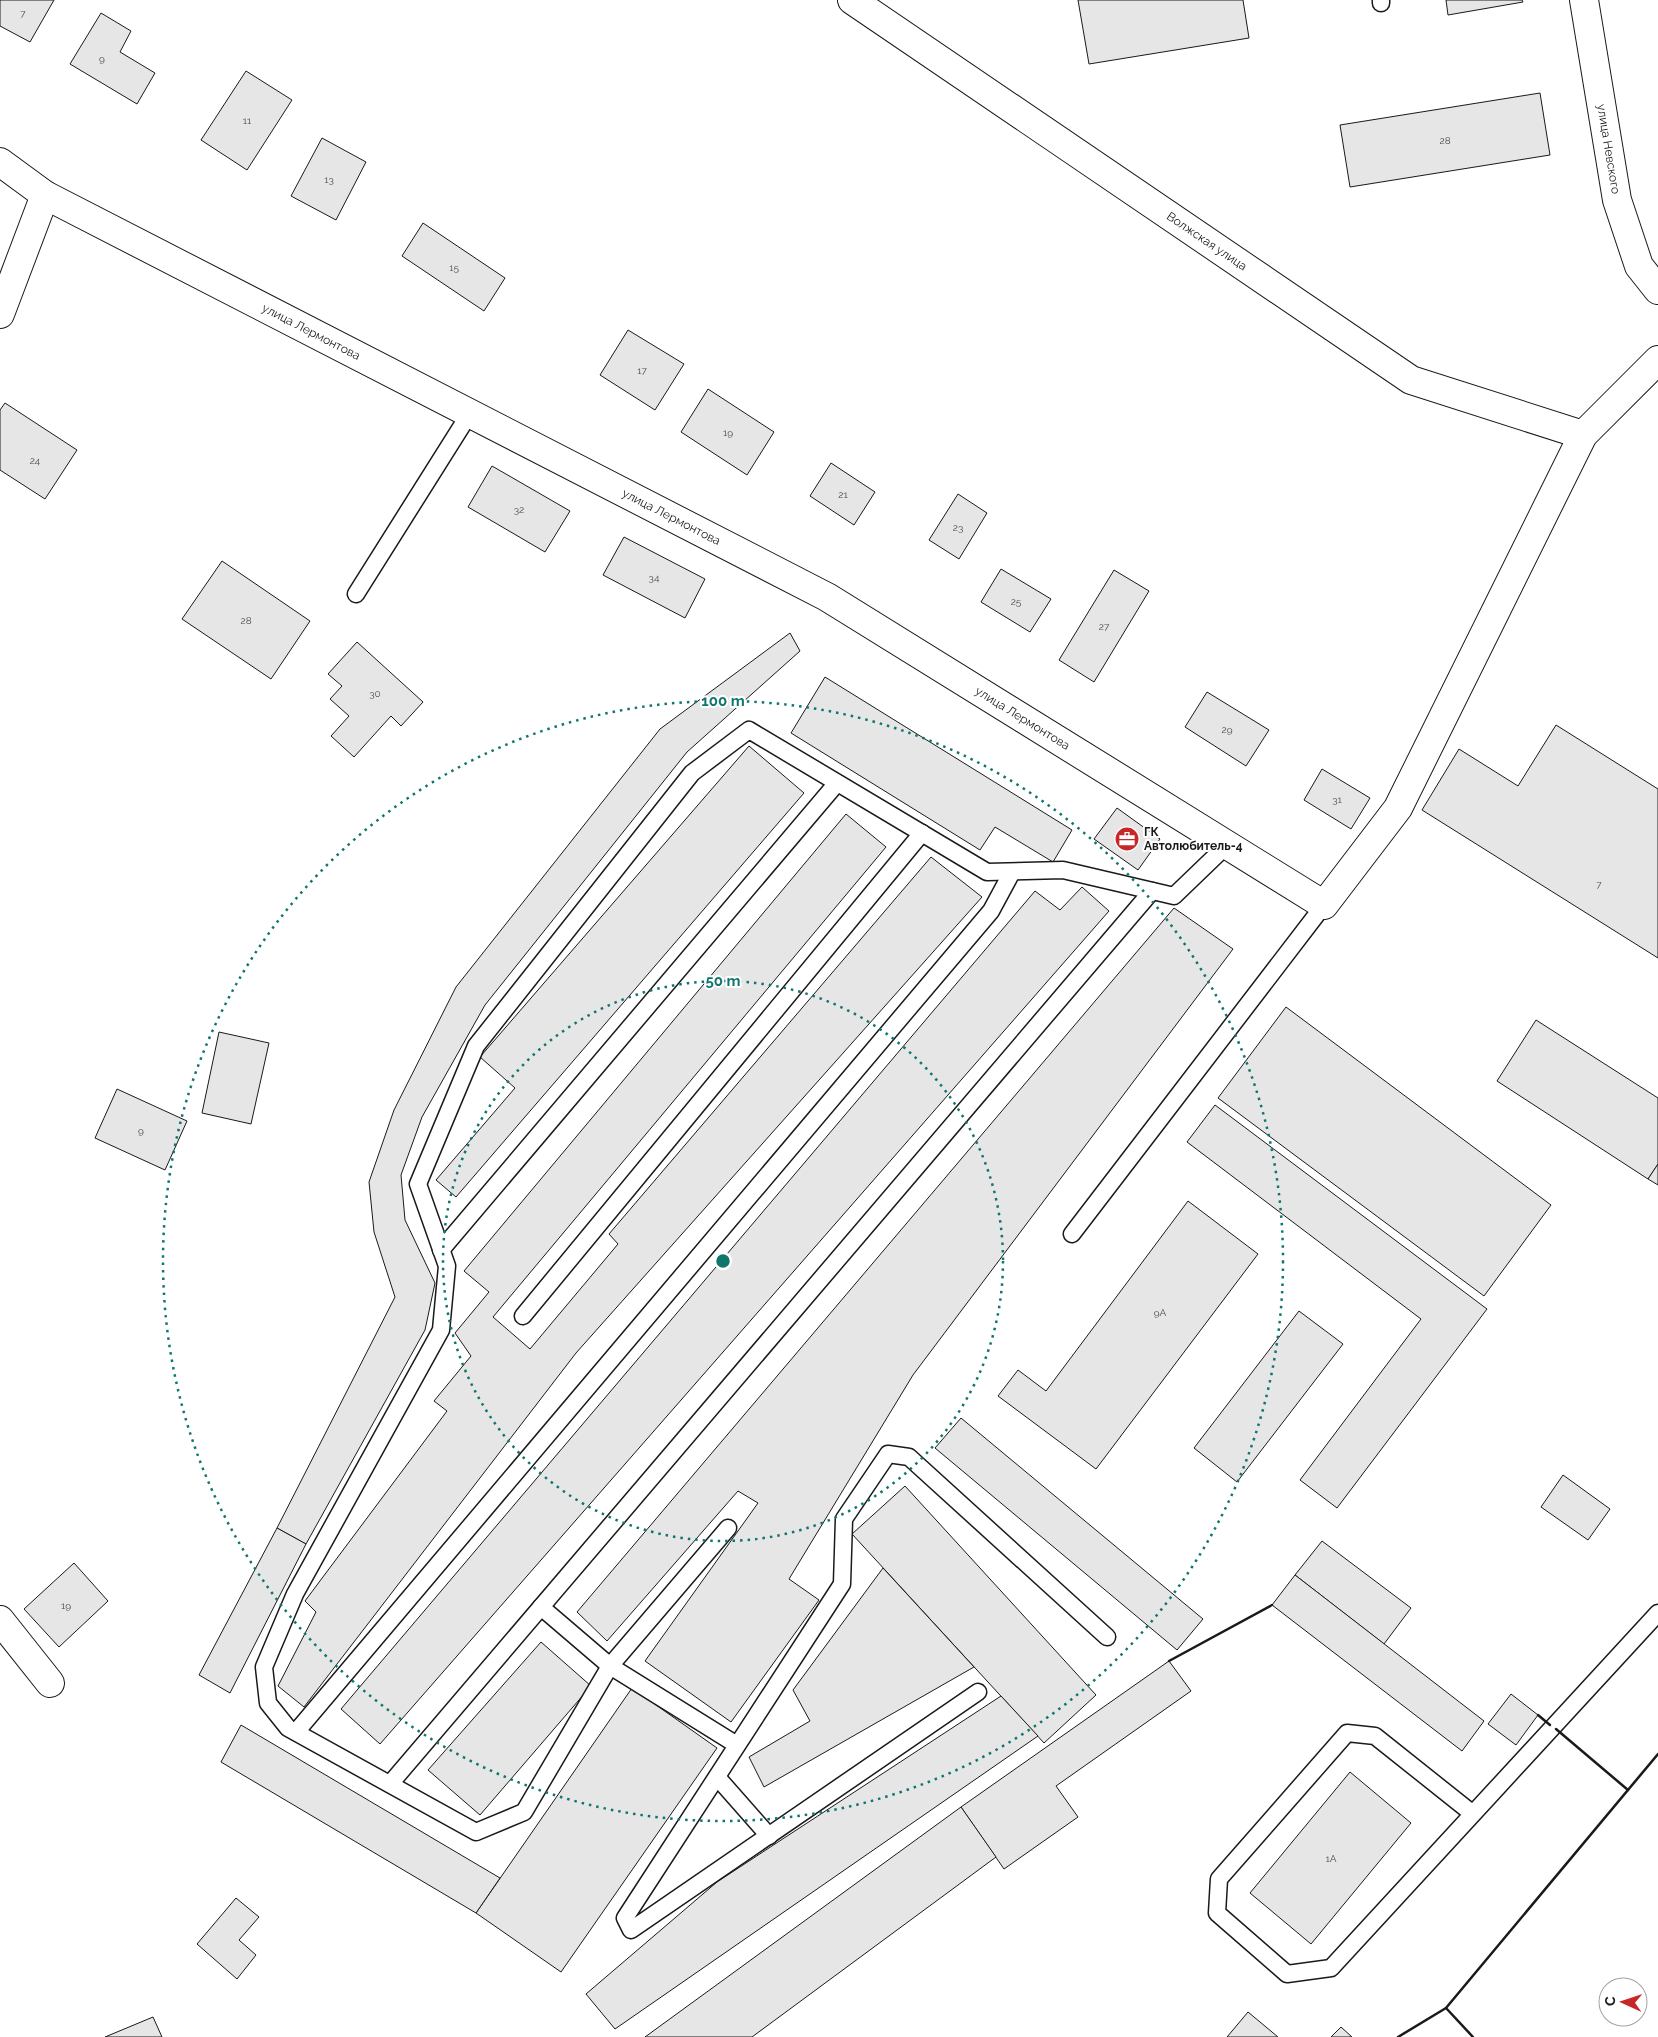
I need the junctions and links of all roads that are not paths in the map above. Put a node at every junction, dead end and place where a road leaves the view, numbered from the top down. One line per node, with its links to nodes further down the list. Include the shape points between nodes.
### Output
1 (852, 0): 9 (street, Волжская улица, via 1411,380)
2 (1584, 0): 5 (street, улица Невского, via 1617,200 1639,266)
3 (0, 162): 4 (street, улица Лермонтова)
4 (46, 195): 6 (street); 8 (street, улица Лермонтова)
5 (1658, 290)
6 (0, 314)
7 (1658, 360): 9 (street)
8 (470, 413): 10 (lane); 13 (street, улица Лермонтова, via 827,597)
9 (1583, 436): 16 (street, via 1398,808)
10 (356, 594)
11 (837, 783): 12 (lane); 18 (lane); 18 (lane, via 749,730 692,773 476,1046 418,1184)
12 (922, 834): 14 (lane, via 987,872); 19 (lane)
13 (1227, 844): 15 (lane, via 1174,896); 16 (street, улица Лермонтова)
14 (1012, 872): 15 (lane, via 1063,870); 28 (lane, via 991,911)
15 (1152, 891): 21 (lane)
16 (1324, 905): 17 (lane)
17 (1072, 1234)
18 (441, 1250): 28 (lane, via 447,1266 441,1330 295,1594 264,1666 268,1703 288,1728)
19 (523, 1316)
20 (728, 1528): 25 (lane)
21 (541, 1607): 25 (lane); 31 (lane)
22 (1658, 1613): 32 (lane)
23 (0, 1620): 26 (street)
24 (1107, 1636): 29 (lane, via 908,1457 888,1454 844,1519 842,1584)
25 (610, 1666): 29 (lane); 31 (lane, via 524,1812 476,1832)
26 (50, 1683)
27 (978, 1692): 33 (lane)
28 (296, 1732): 31 (lane)
29 (738, 1745): 30 (lane)
30 (717, 1776): 33 (lane); 33 (lane, via 625,1918 631,1930)
31 (390, 1784)
32 (1473, 1814): 32 (lane, via 1375,1736 1347,1733 1219,1879 1217,1913 1287,1974 1331,1968)
33 (769, 1836)

